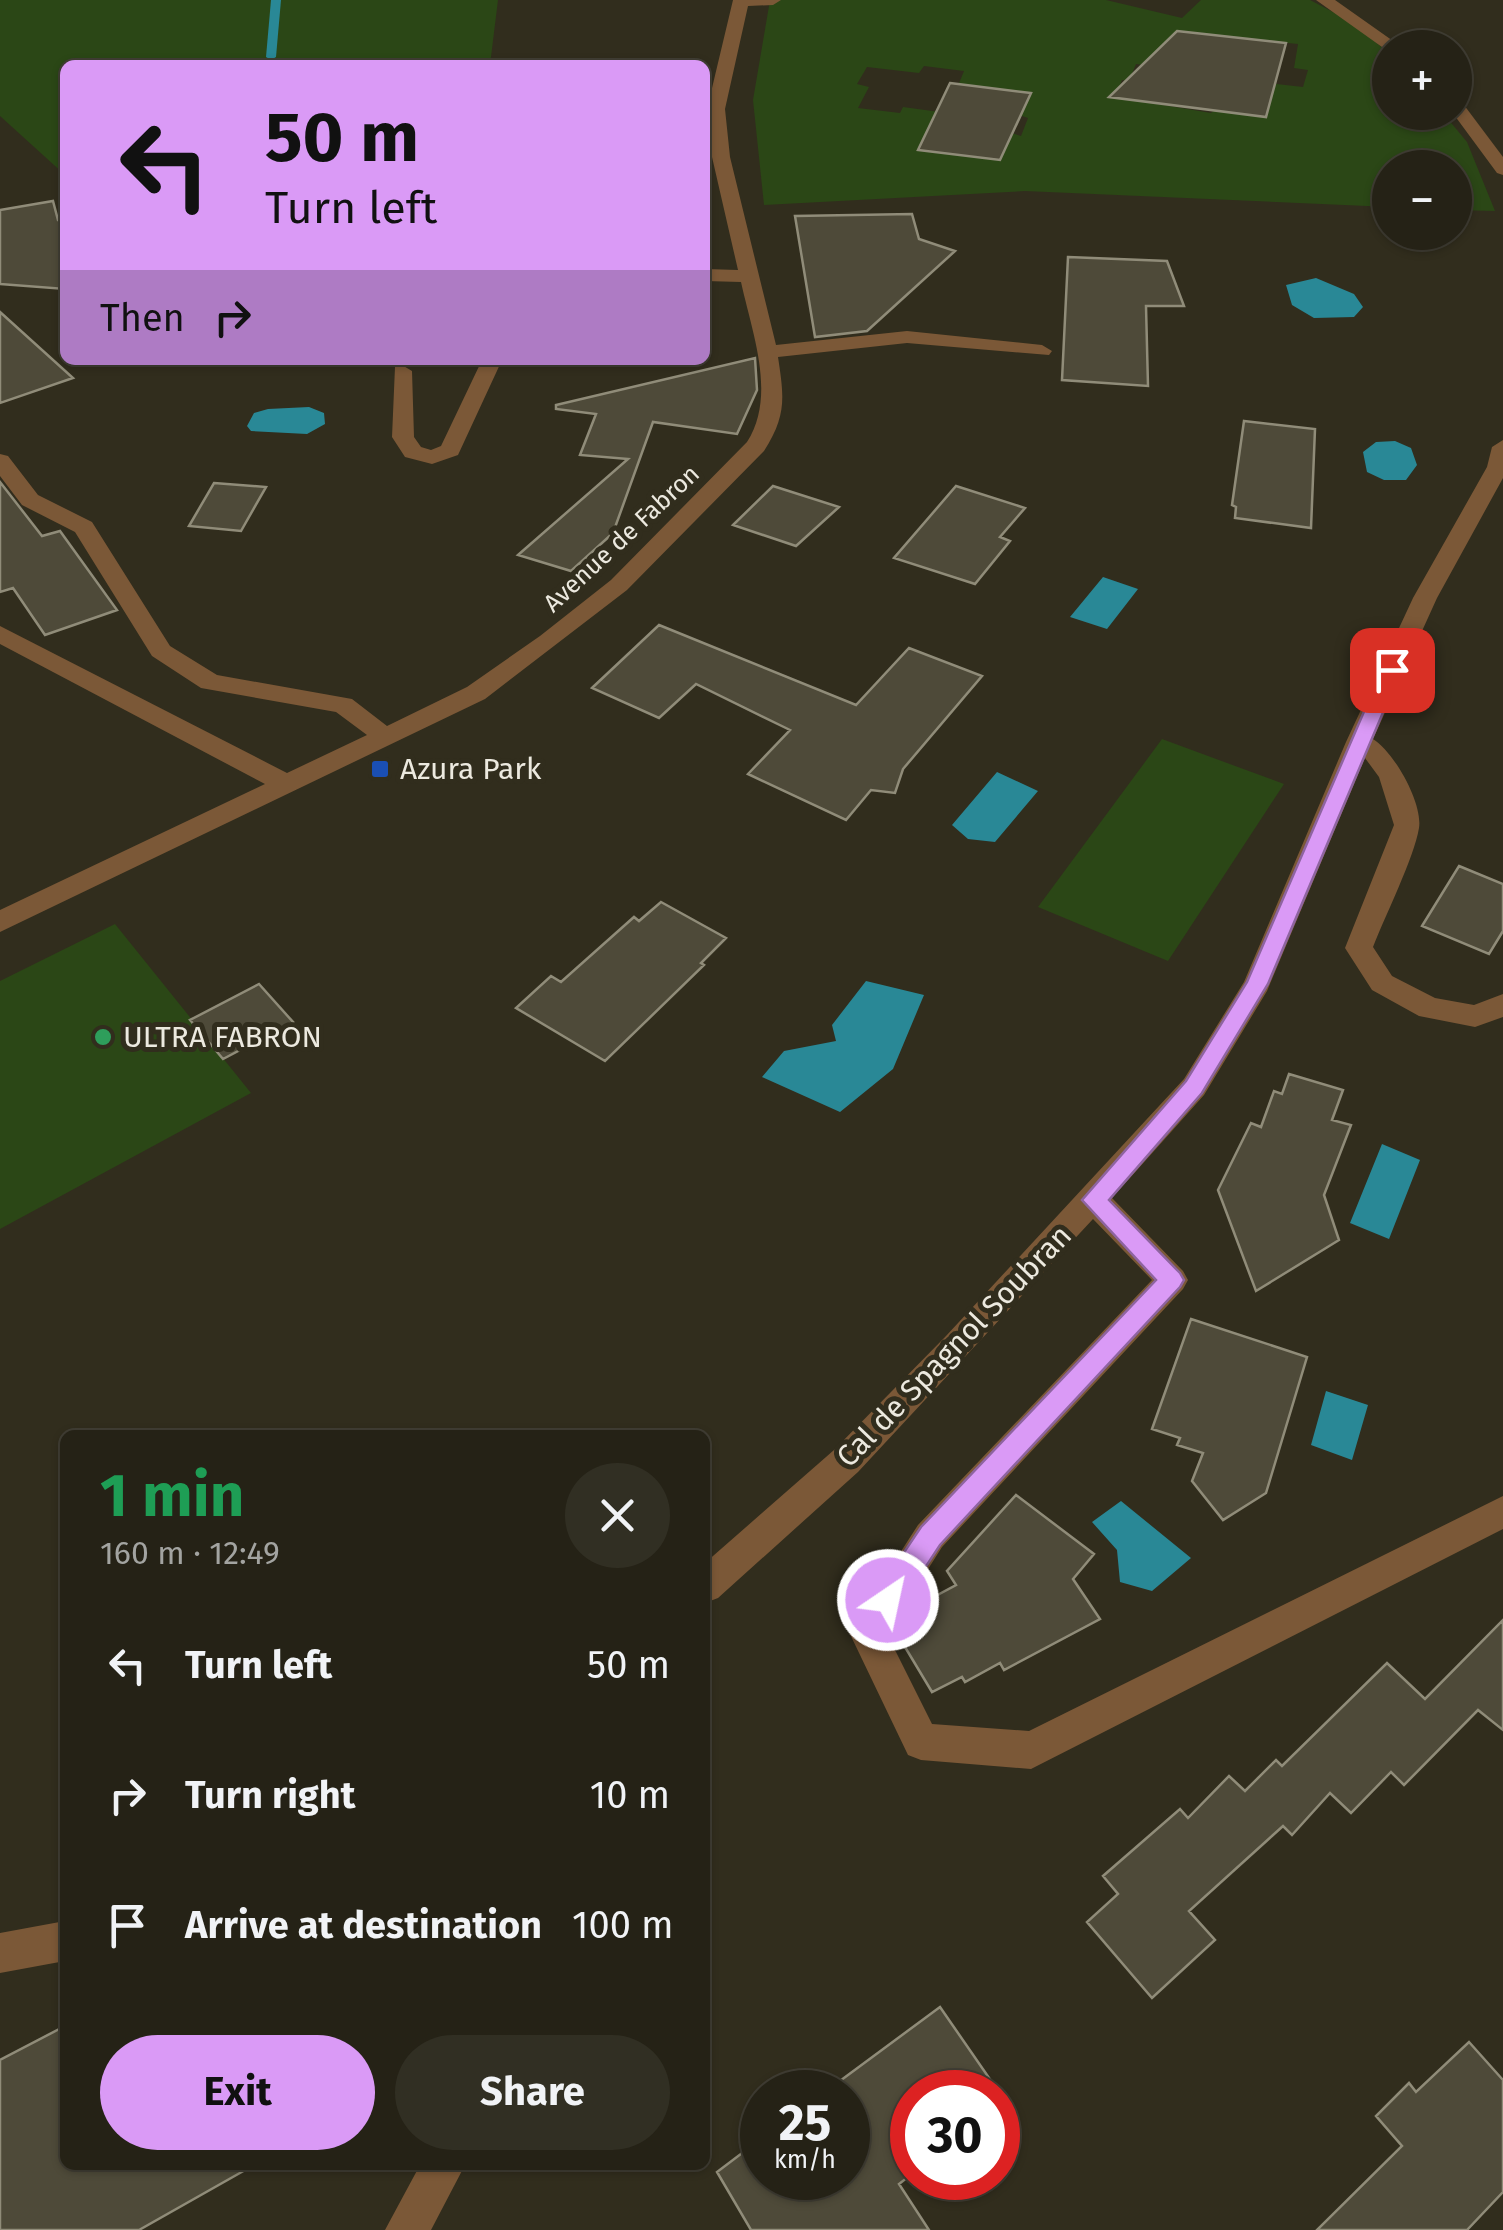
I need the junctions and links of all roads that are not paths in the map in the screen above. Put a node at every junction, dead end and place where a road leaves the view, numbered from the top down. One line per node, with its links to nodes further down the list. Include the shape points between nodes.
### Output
1 (741, 0): 2 (street); 8 (street, Avenue de Fabron, via 716,109)
2 (772, 0)
3 (1324, 0): 4 (street)
4 (1372, 32)
5 (1472, 126): 7 (street)
6 (1503, 134): 7 (street)
7 (1479, 135): 9 (street)
8 (713, 158): 11 (street, Avenue de Fabron)
9 (1503, 170)
10 (710, 276): 11 (street)
11 (749, 276): 13 (street, Avenue de Fabron)
12 (1042, 351): 13 (street, via 907,336)
13 (768, 352): 19 (street, Avenue de Fabron, via 770,423 740,466 619,585 549,641 476,692)
14 (490, 365): 15 (street, via 450,450 432,457 413,452 404,437)
15 (402, 371)
16 (1503, 447): 20 (street, Cal de Spagnol Soubran)
17 (0, 461): 19 (street, via 30,500 84,527 161,651 210,682 343,705)
18 (0, 634): 21 (street)
19 (387, 738): 21 (street, Avenue de Fabron)
20 (1359, 742): 23 (street, via 1378,754 1392,777 1406,826 1360,948 1382,982 1429,1008 1475,1016); 24 (street, Cal de Spagnol Soubran, via 1257,984 1194,1087)
21 (288, 785): 22 (street, Avenue de Fabron)
22 (0, 922)
23 (1503, 1005)
24 (1094, 1200): 25 (street, via 1172,1280 930,1536 867,1632 920,1742 1031,1750); 26 (street, Cal de Spagnol Soubran, via 846,1461)
25 (1503, 1512)
26 (710, 1582)
27 (60, 1942): 28 (street)
28 (0, 1953)
29 (441, 2170): 30 (street)
30 (407, 2230)

